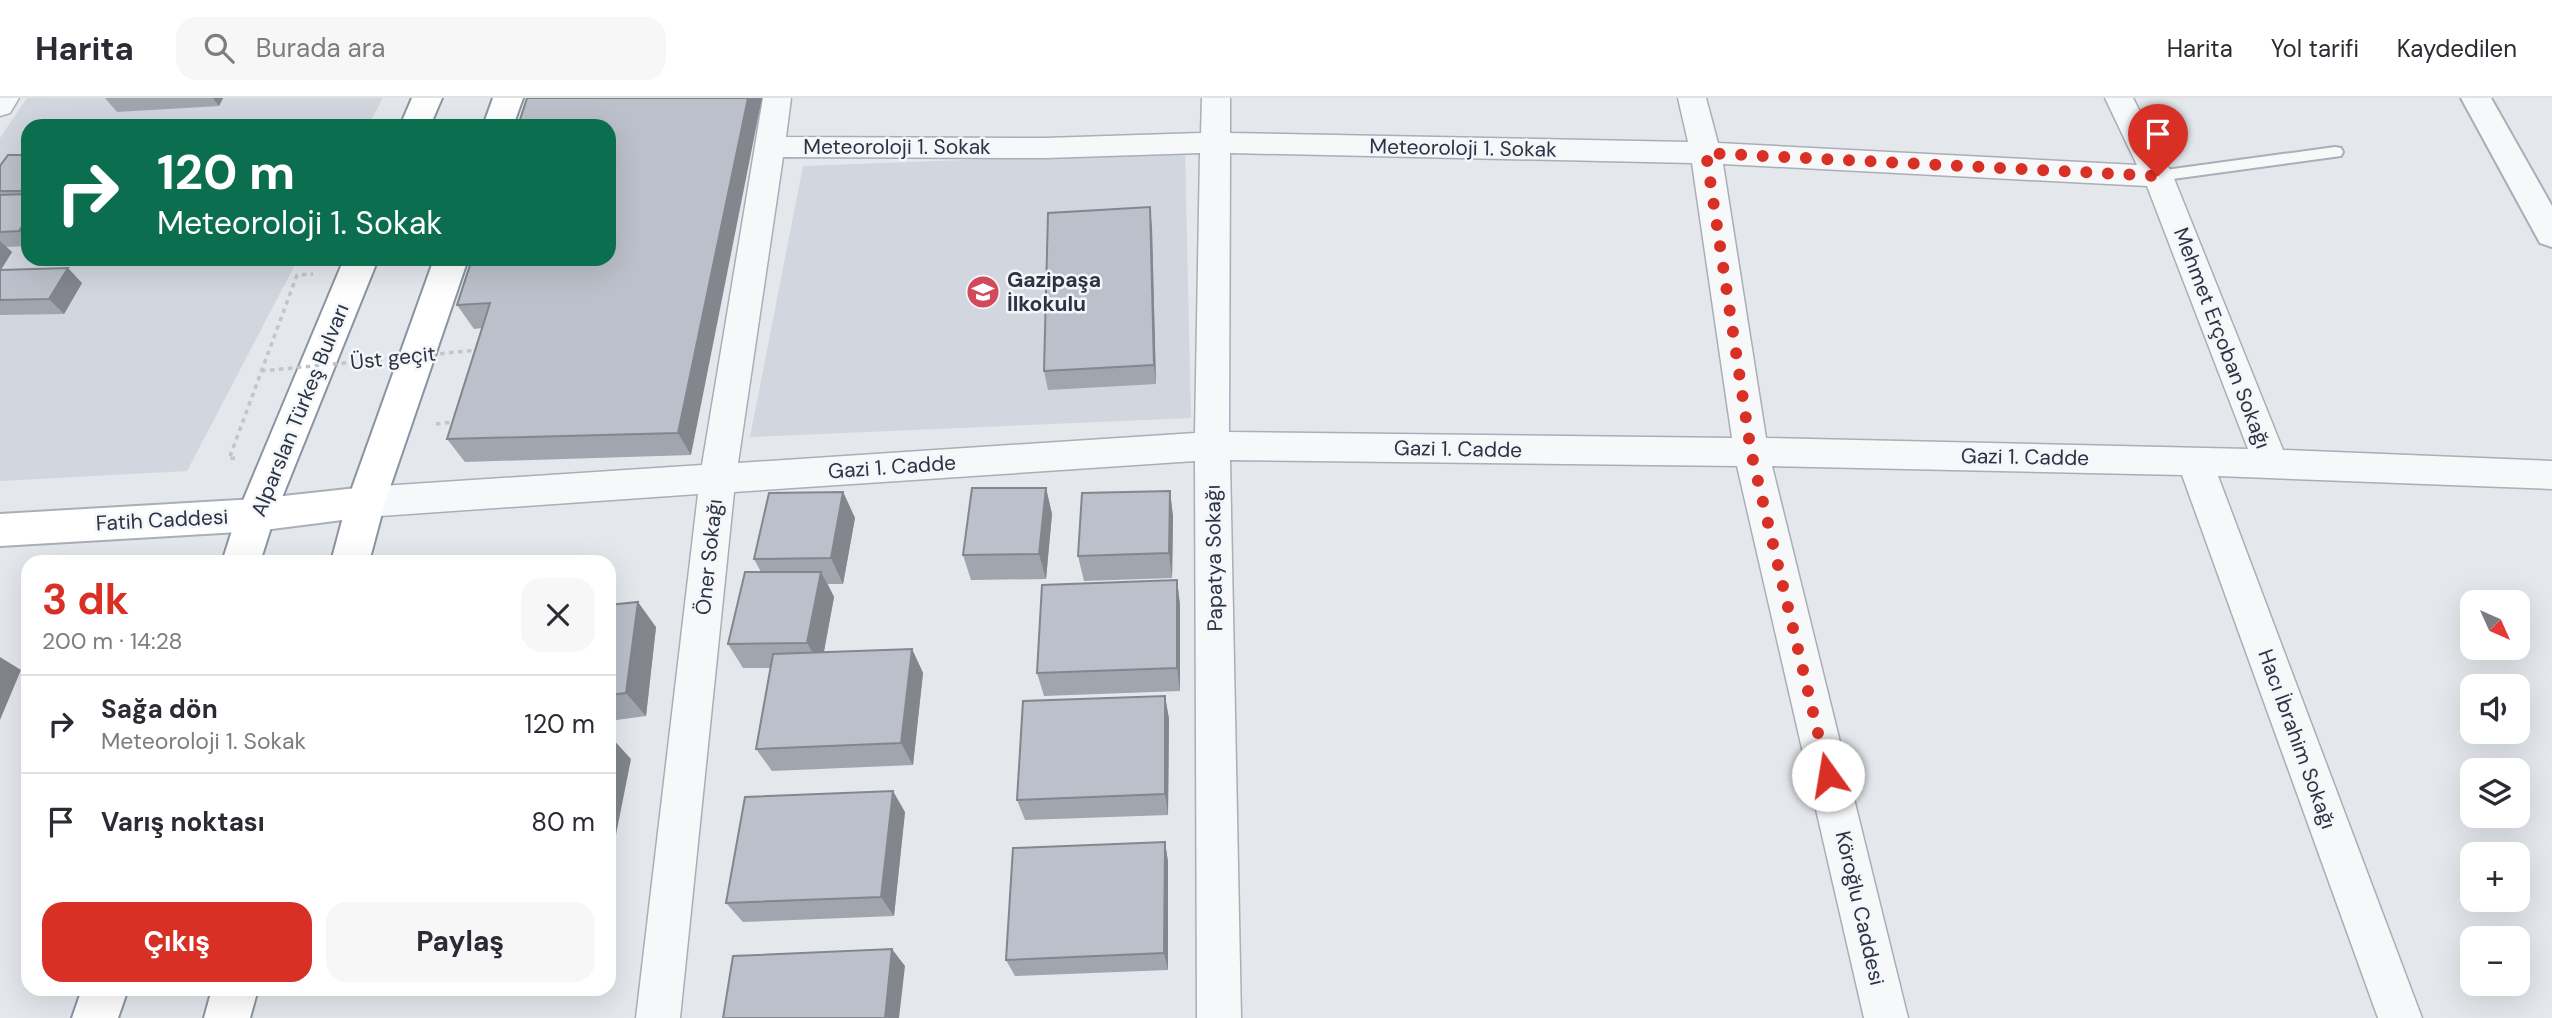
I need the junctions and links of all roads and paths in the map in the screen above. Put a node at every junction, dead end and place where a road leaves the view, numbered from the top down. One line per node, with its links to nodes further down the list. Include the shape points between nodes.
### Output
1 (5, 98): 9 (street)
2 (427, 98): 10 (main road)
3 (508, 98): 11 (main road)
4 (777, 98): 13 (street, Öner Sokağı)
5 (1216, 98): 12 (street, Papatya Sokağı)
6 (1692, 98): 15 (street, Köroğlu Caddesi)
7 (2119, 98): 16 (street, Mehmet Erçoban Sokağı)
8 (2476, 98): 17 (street)
9 (0, 106)
10 (418, 119)
11 (500, 119)
12 (1215, 143): 13 (street, Meteoroloji 1. Sokak); 15 (street, Meteoroloji 1. Sokak); 25 (street, Papatya Sokağı)
13 (768, 147): 31 (street, Öner Sokağı)
14 (2335, 152): 16 (lane)
15 (1706, 153): 16 (street, Meteoroloji 1. Sokak); 26 (street, Köroğlu Caddesi)
16 (2158, 176): 29 (street, Mehmet Erçoban Sokağı)
17 (2552, 235)
18 (358, 266): 23 (main road, Alparslan Türkeş Bulvarı)
19 (449, 266): 21 (main road)
20 (297, 275): 24 (path)
21 (417, 355): 22 (path, Üst geçit, bridge, via 483,350); 23 (path, Üst geçit, bridge); 32 (main road)
22 (480, 361)
23 (318, 366): 24 (path, Üst geçit, bridge); 33 (main road, Alparslan Türkeş Bulvarı)
24 (261, 371): 27 (path)
25 (1212, 446): 26 (street, Gazi 1. Cadde); 31 (street, Gazi 1. Cadde); 42 (street, Papatya Sokağı)
26 (1751, 452): 28 (street, Gazi 1. Cadde); 43 (street, Köroğlu Caddesi)
27 (229, 458)
28 (2194, 461): 29 (street, Gazi 1. Cadde); 44 (street, Hacı İbrahim Sokağı)
29 (2271, 464): 30 (street, Gazi 1. Cadde)
30 (2552, 475)
31 (718, 478): 32 (street, Gazi 1. Cadde); 41 (street, Öner Sokağı)
32 (366, 502): 33 (main road, Fatih Caddesi); 36 (main road)
33 (256, 515): 34 (main road, Fatih Caddesi); 35 (main road, Alparslan Türkeş Bulvarı)
34 (0, 530)
35 (243, 555)
36 (352, 555)
37 (103, 996): 39 (main road)
38 (233, 996): 40 (main road)
39 (95, 1018)
40 (227, 1018)
41 (658, 1018)
42 (1219, 1018)
43 (1886, 1018)
44 (2400, 1018)

